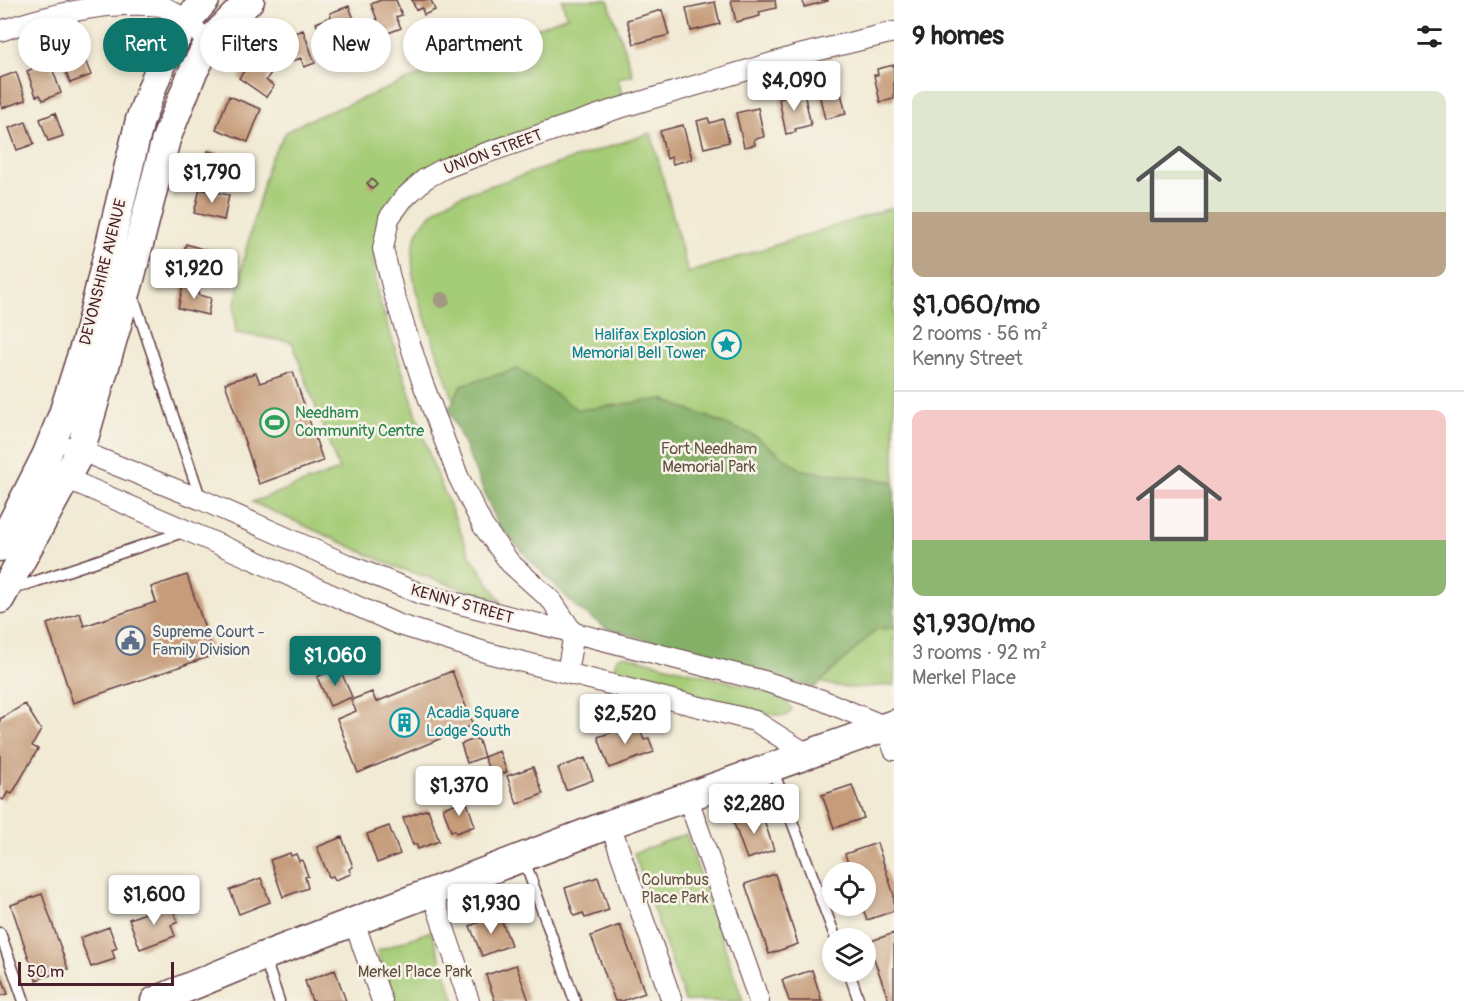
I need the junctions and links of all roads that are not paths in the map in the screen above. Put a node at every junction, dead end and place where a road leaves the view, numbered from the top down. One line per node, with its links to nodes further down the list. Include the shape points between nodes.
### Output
1 (205, 0): 5 (street, DEVONSHIRE AVENUE)
2 (250, 0): 4 (street, DEVONSHIRE AVENUE)
3 (180, 18): 7 (street, via 163,7 135,1 95,2)
4 (232, 18)
5 (188, 20)
6 (188, 24): 9 (street)
7 (0, 31)
8 (894, 32): 21 (street, UNION STREET, via 795,56 613,110 477,156 425,179 389,218 383,249 394,294 458,476 483,526 503,554 552,601)
9 (200, 34)
10 (200, 59): 12 (street, DEVONSHIRE AVENUE, via 166,139)
11 (158, 72): 13 (street, DEVONSHIRE AVENUE, via 140,120 89,332)
12 (129, 283): 14 (street, DEVONSHIRE AVENUE); 17 (lane)
13 (53, 440): 14 (street, KENNY STREET); 15 (street, DEVONSHIRE AVENUE)
14 (81, 452): 16 (street, DEVONSHIRE AVENUE); 17 (street, KENNY STREET)
15 (40, 468): 16 (street); 19 (street, DEVONSHIRE AVENUE)
16 (67, 478): 18 (street); 20 (street, DEVONSHIRE AVENUE)
17 (202, 500): 18 (street); 21 (street, KENNY STREET, via 421,594)
18 (187, 530): 20 (lane); 22 (street, via 397,624 488,653)
19 (0, 547)
20 (2, 595)
21 (574, 634): 22 (street); 23 (street, KENNY STREET, via 764,681 822,700)
22 (567, 672): 24 (street, via 755,721)
23 (891, 734): 24 (street)
24 (807, 754): 25 (street)
25 (771, 766): 26 (street); 31 (lane)
26 (687, 796): 27 (street); 42 (street)
27 (610, 824): 28 (street); 41 (street)
28 (523, 857): 29 (street); 40 (lane)
29 (432, 893): 30 (street); 39 (street)
30 (354, 922): 33 (street); 38 (street)
31 (832, 928)
32 (0, 933): 36 (lane)
33 (264, 956): 35 (street); 37 (lane)
34 (853, 982): 43 (lane)
35 (166, 999)
36 (24, 1001)
37 (279, 1001)
38 (382, 1001)
39 (469, 1001)
40 (575, 1001)
41 (672, 1001)
42 (759, 1001)
43 (860, 1001)

